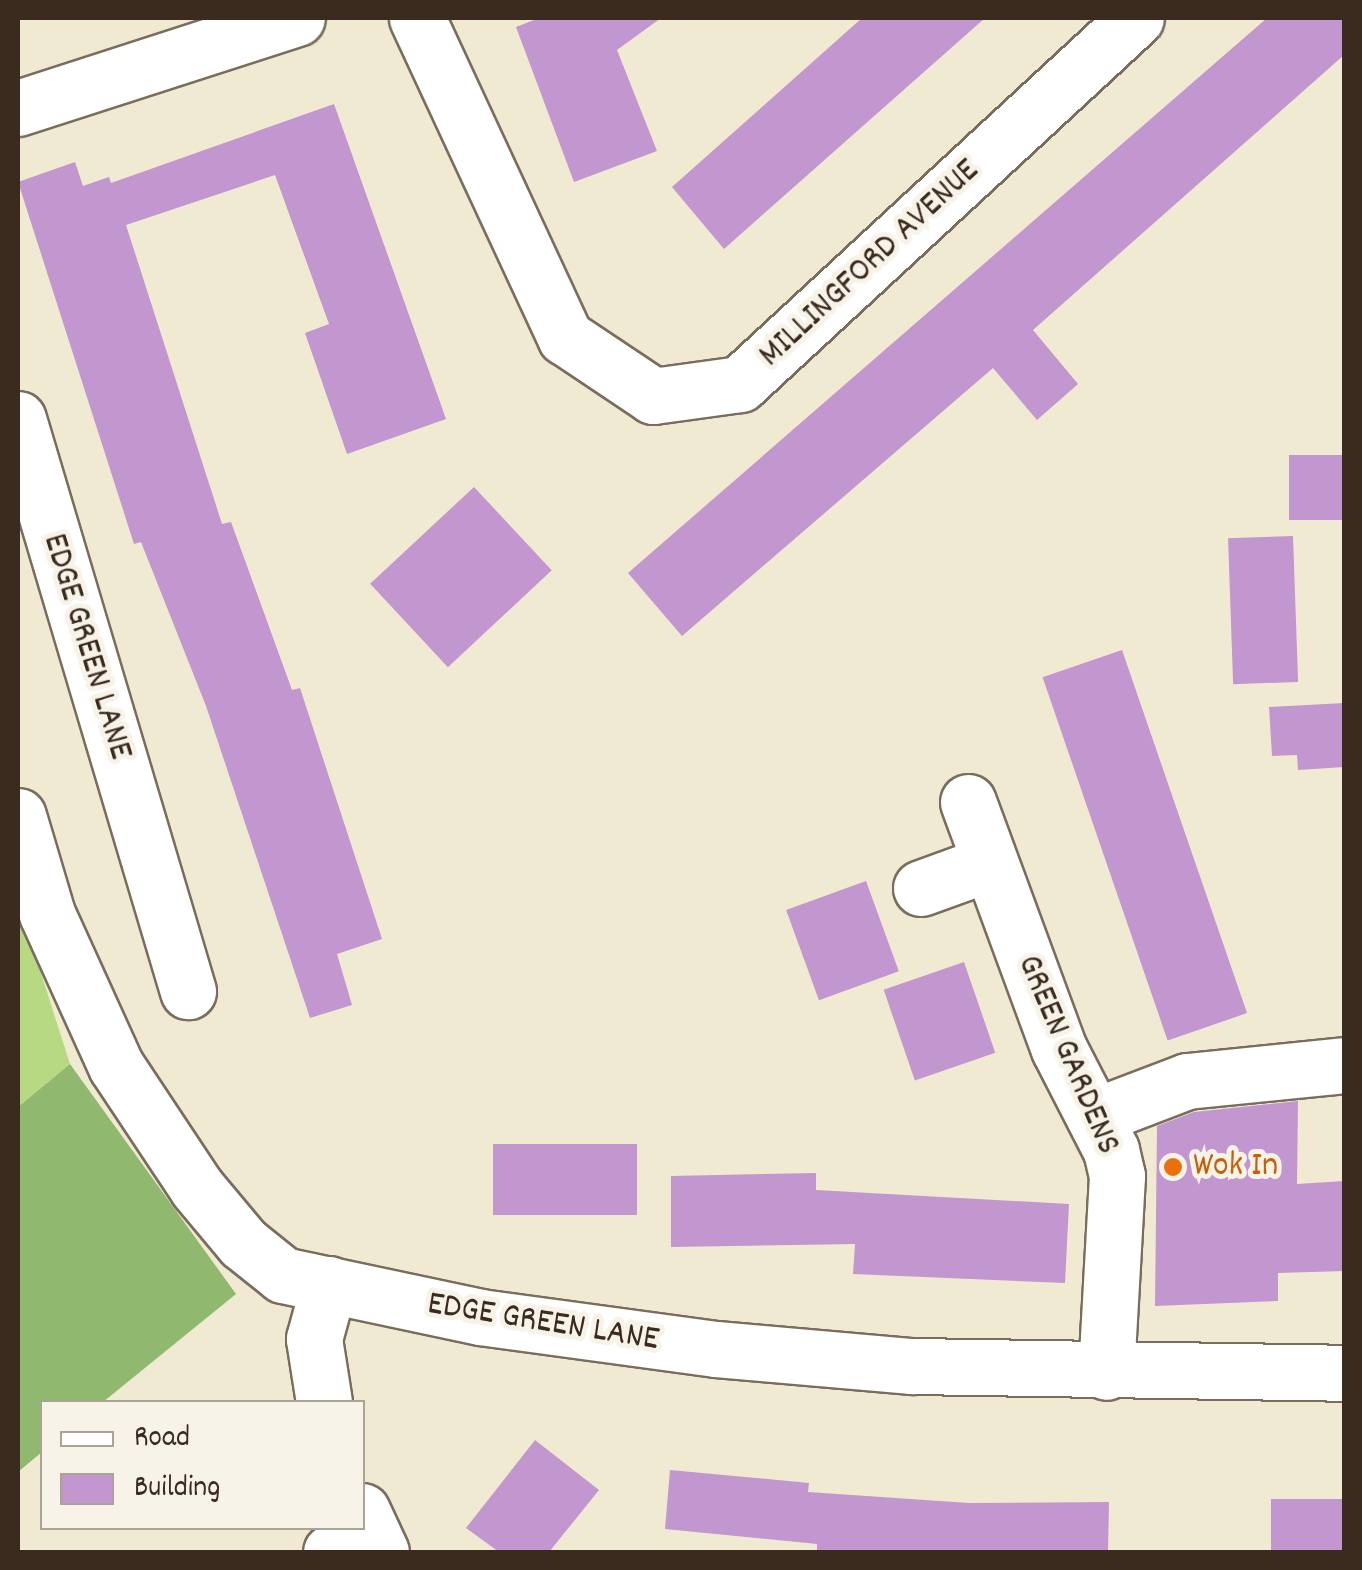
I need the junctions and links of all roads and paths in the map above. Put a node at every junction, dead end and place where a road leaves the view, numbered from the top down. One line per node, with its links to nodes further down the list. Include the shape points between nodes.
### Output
1 (297, 18): 4 (street)
2 (417, 18): 3 (street, MILLINGFORD AVENUE, via 565,338 653,396 740,384)
3 (1136, 18)
4 (18, 108)
5 (18, 419): 10 (street, EDGE GREEN LANE)
6 (968, 802): 8 (street, GREEN GARDENS)
7 (18, 816): 13 (street, EDGE GREEN LANE, via 76,988 158,1135 262,1260 283,1275)
8 (990, 863): 9 (street); 12 (street, GREEN GARDENS, via 1059,1049)
9 (921, 888)
10 (188, 991)
11 (1344, 1064): 12 (street, via 1187,1081)
12 (1098, 1116): 14 (street, GREEN GARDENS, via 1117,1176)
13 (330, 1284): 14 (street, EDGE GREEN LANE, via 480,1317 716,1349 912,1366); 16 (street, via 314,1339)
14 (1106, 1372): 15 (street, EDGE GREEN LANE)
15 (1344, 1373)
16 (324, 1400)

